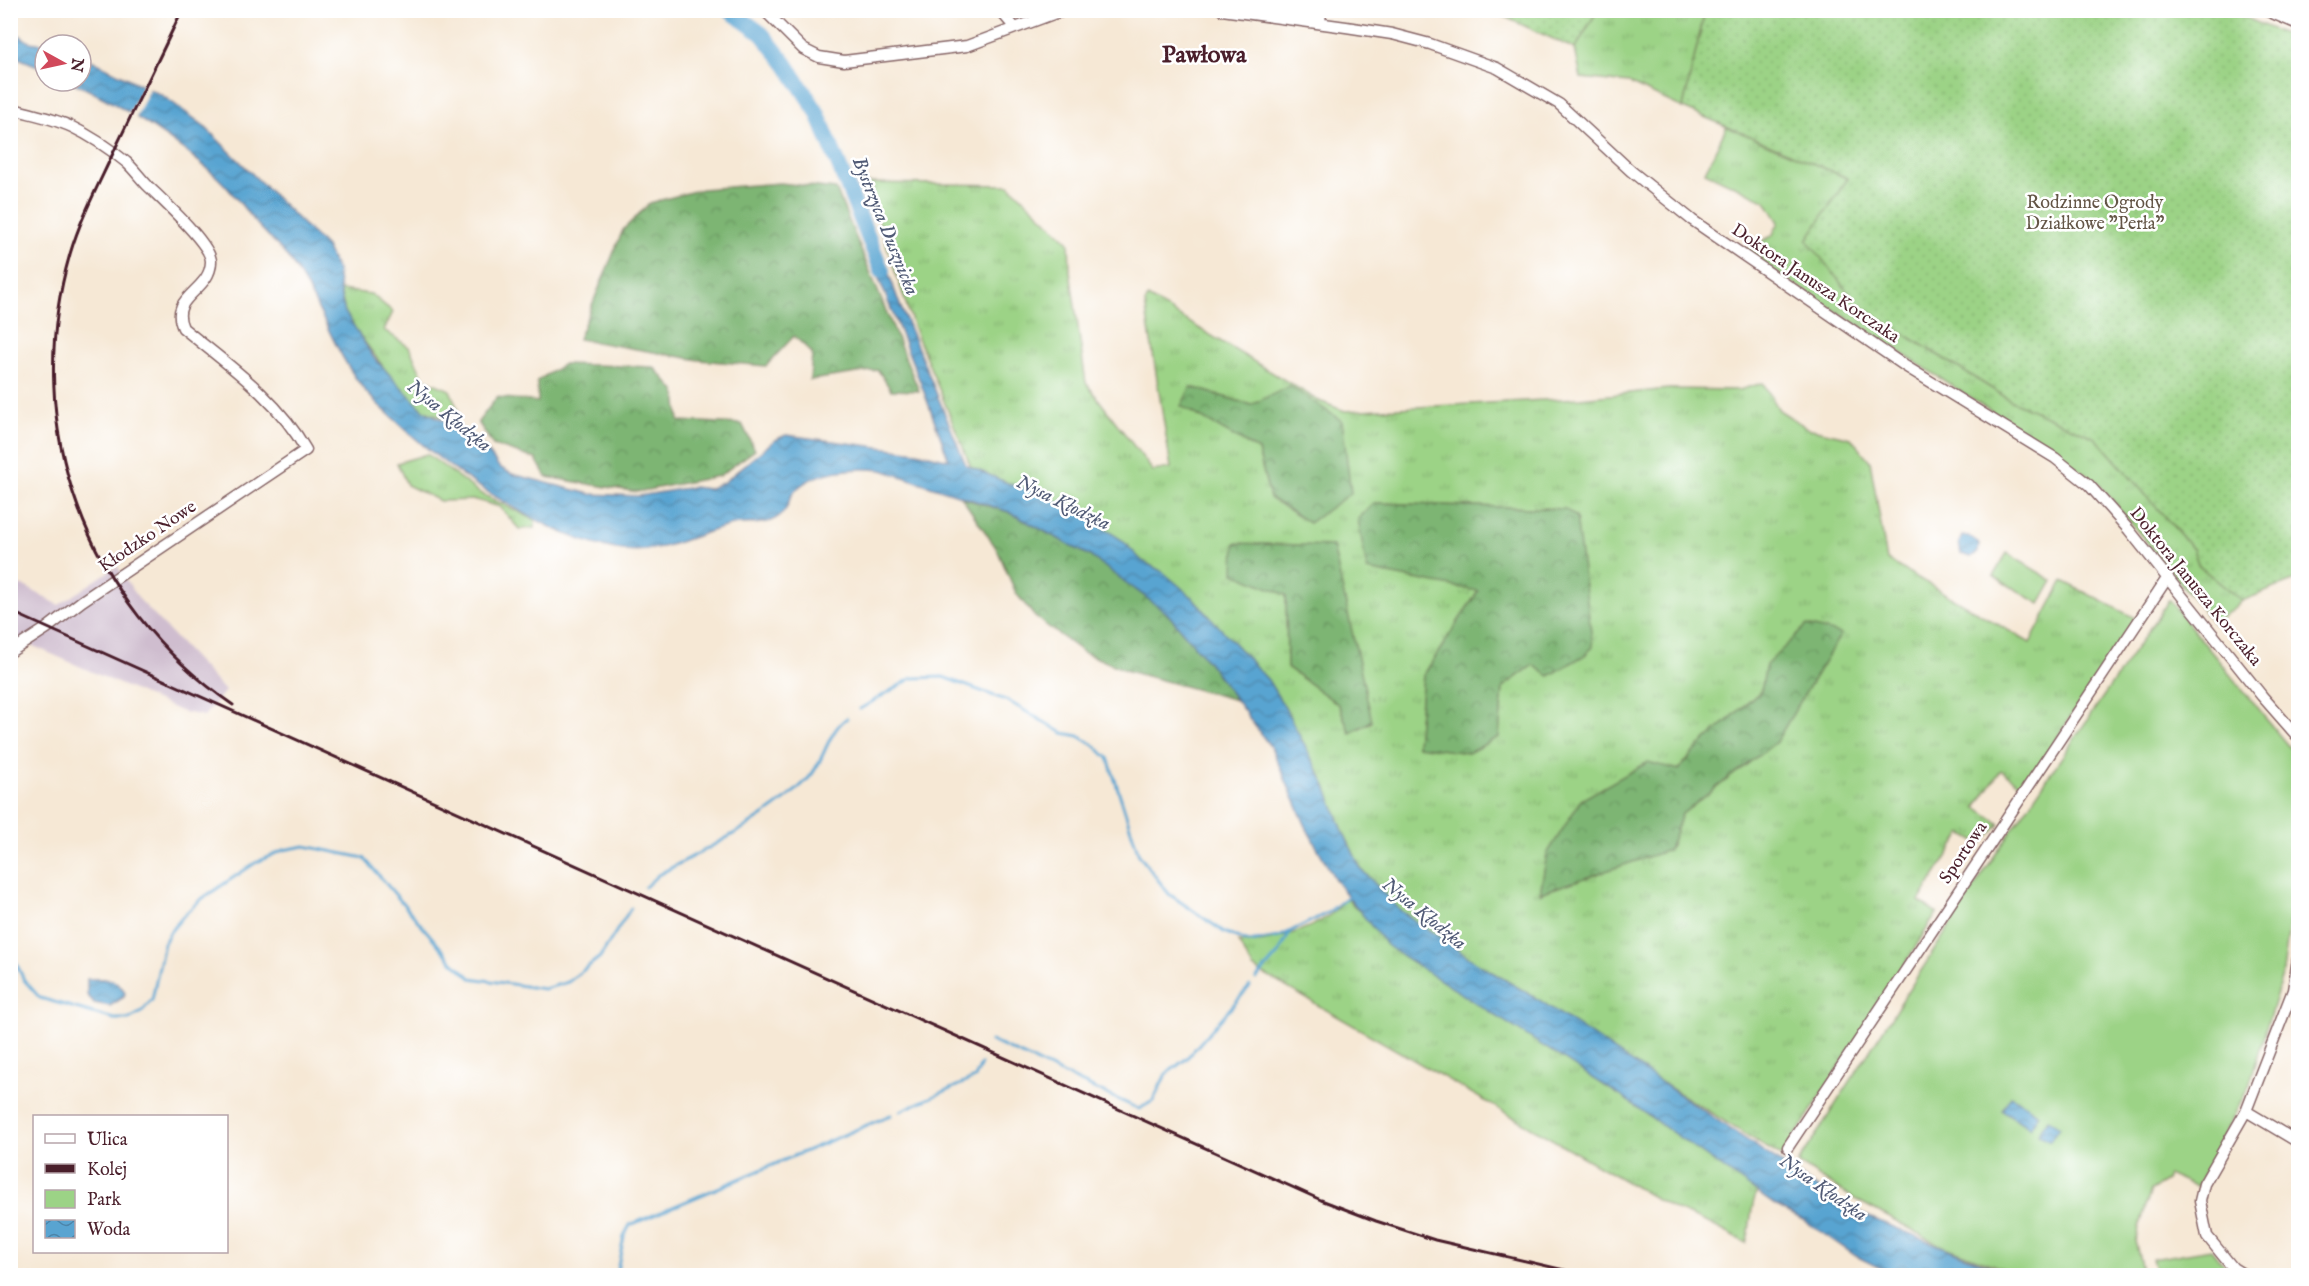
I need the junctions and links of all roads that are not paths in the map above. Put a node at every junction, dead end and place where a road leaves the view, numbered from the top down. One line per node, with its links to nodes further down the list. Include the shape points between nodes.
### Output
1 (764, 10): 9 (street, via 803,49 819,57 844,61 967,46)
2 (1000, 10): 9 (street)
3 (1068, 10): 9 (street)
4 (1222, 10): 7 (street, Doktora Janusza Korczaka)
5 (1321, 10): 7 (street)
6 (2265, 10): 8 (street)
7 (1320, 23): 11 (street, Doktora Janusza Korczaka, via 1430,44 1497,69 1559,104 1631,171 1692,220 1905,366 2089,485)
8 (2298, 24)
9 (1015, 27)
10 (10, 108): 12 (street, Kłodzko Nowe, via 70,126 95,140 127,163 188,226 212,262 207,279 179,308 178,319 183,328 259,390 306,450)
11 (2168, 577): 13 (street, Doktora Janusza Korczaka); 18 (street, Sportowa)
12 (10, 652)
13 (2298, 737)
14 (2298, 959): 15 (street)
15 (2296, 991): 16 (street)
16 (2246, 1111): 17 (street); 21 (street, via 2204,1184 2200,1201 2207,1236 2233,1268)
17 (2298, 1142)
18 (1788, 1147)
19 (10, 1268): 20 (street)
20 (13, 1275)
21 (2246, 1275)

